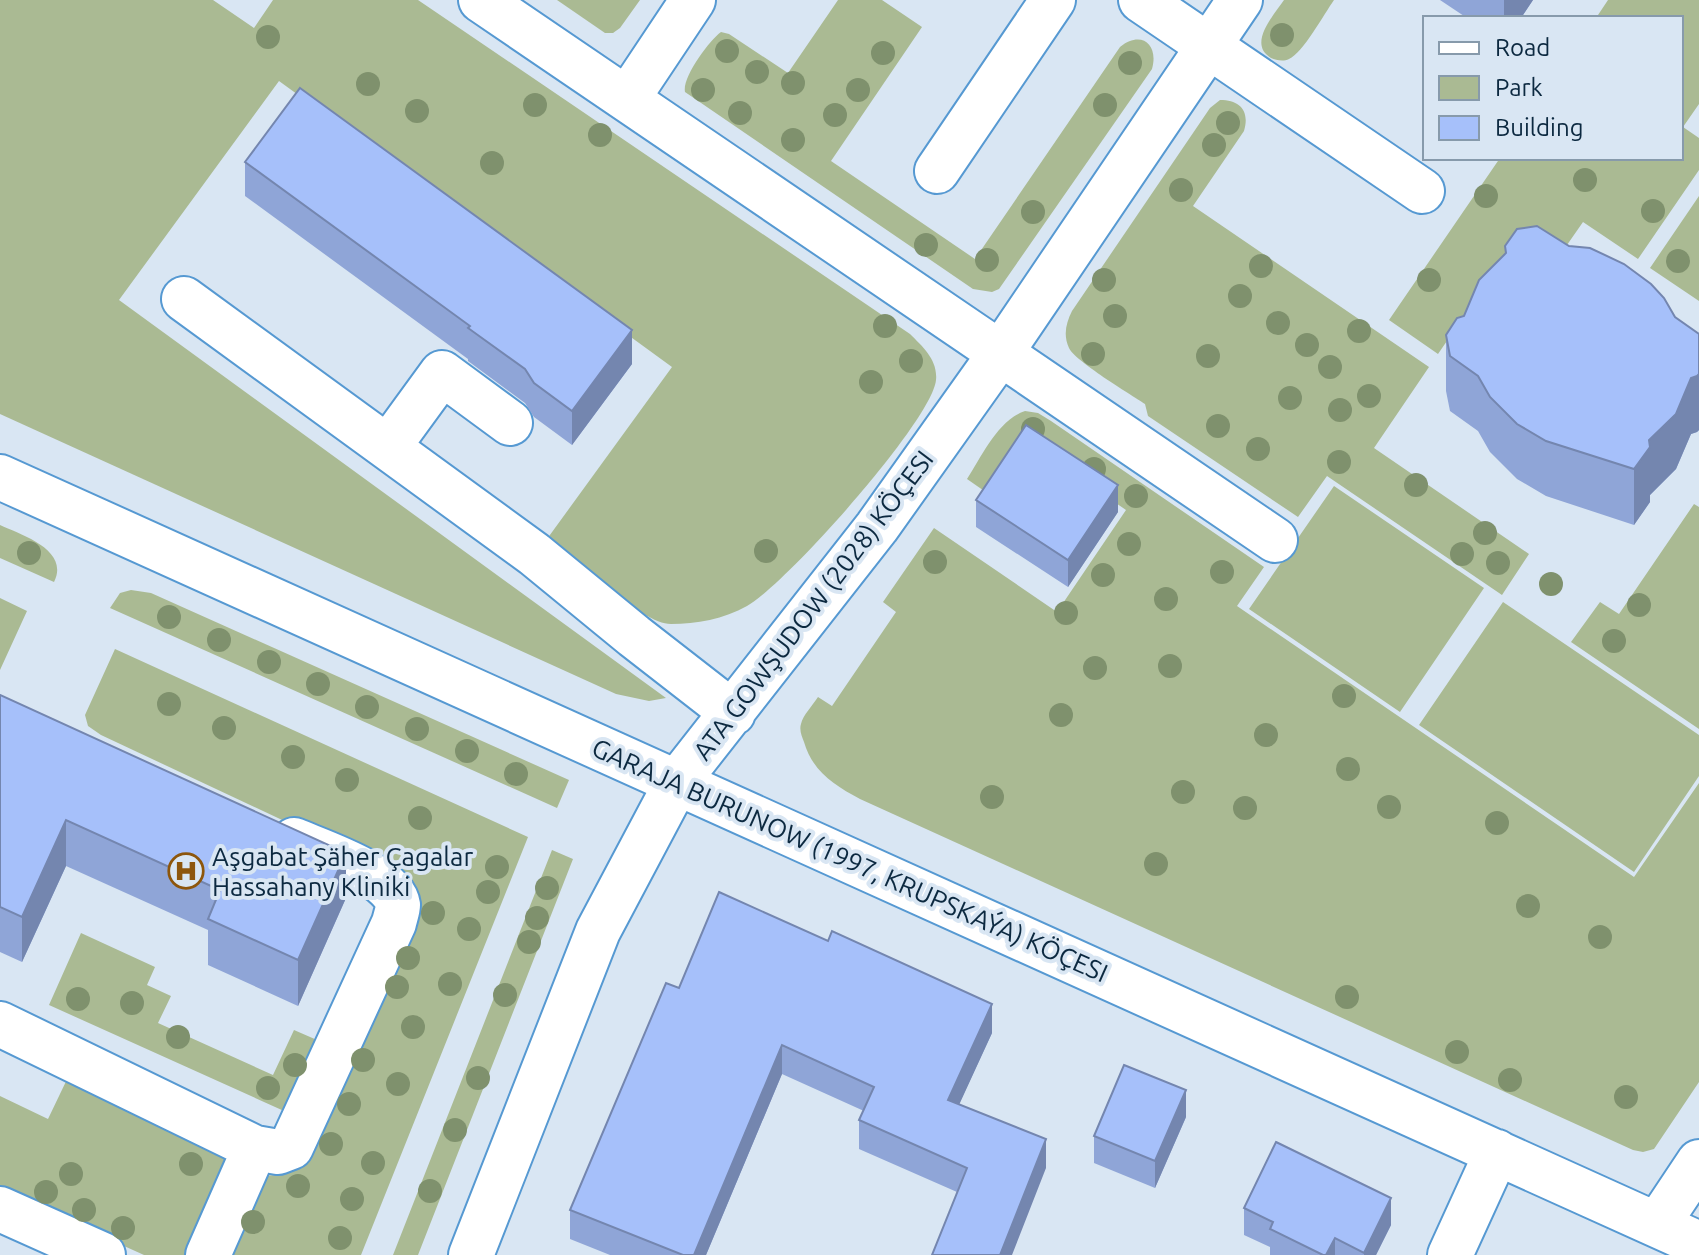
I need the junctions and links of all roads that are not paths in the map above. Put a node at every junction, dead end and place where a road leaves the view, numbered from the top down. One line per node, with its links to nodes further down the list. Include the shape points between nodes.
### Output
1 (481, 0): 7 (street)
2 (693, 0): 7 (street)
3 (1053, 0): 8 (street)
4 (1141, 0): 6 (street)
5 (1240, 0): 6 (street, ATA GOWŞUDOW (2028) KÖÇESI)
6 (1208, 46): 9 (street); 11 (street, ATA GOWŞUDOW (2028) KÖÇESI)
7 (627, 99): 11 (street)
8 (937, 171)
9 (1422, 191)
10 (184, 299): 13 (street)
11 (1000, 354): 15 (street); 16 (street, ATA GOWŞUDOW (2028) KÖÇESI, via 877,527)
12 (510, 423): 13 (street, via 442,373)
13 (388, 447): 16 (street, via 534,554)
14 (0, 477): 17 (street, GARAJA BURUNOW (1997, KRUPSKAÝA) KÖÇESI)
15 (1275, 540)
16 (733, 713): 17 (street, ATA GOWŞUDOW (2028) KÖÇESI)
17 (677, 782): 21 (street, GARAJA BURUNOW (1997, KRUPSKAÝA) KÖÇESI); 28 (street, ATA GOWŞUDOW (2028) KÖÇESI, via 598,931)
18 (264, 827): 20 (street, via 379,879 398,906 291,1147 278,1152)
19 (0, 1024): 20 (street)
20 (255, 1148): 27 (street)
21 (1497, 1152): 24 (street, GARAJA BURUNOW (1997, KRUPSKAÝA) KÖÇESI); 29 (street)
22 (1699, 1162): 24 (street)
23 (0, 1209): 26 (street)
24 (1657, 1225): 25 (street, GARAJA BURUNOW (1997, KRUPSKAÝA) KÖÇESI)
25 (1699, 1244)
26 (103, 1255)
27 (208, 1255)
28 (471, 1255)
29 (1450, 1255)

